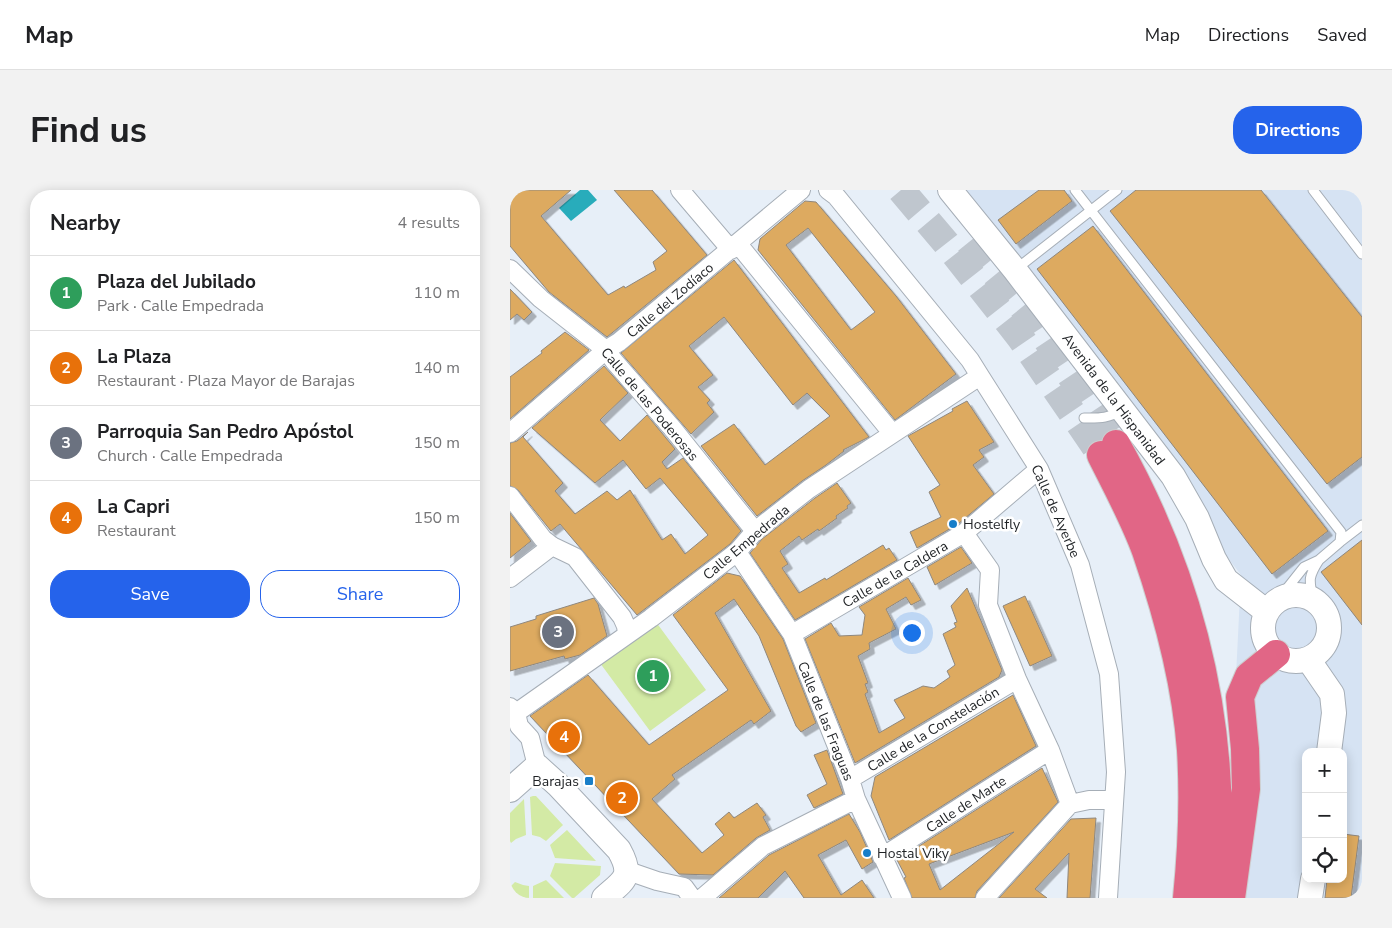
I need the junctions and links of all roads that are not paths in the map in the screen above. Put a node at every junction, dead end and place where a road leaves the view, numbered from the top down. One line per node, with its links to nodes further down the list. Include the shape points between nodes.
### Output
1 (680, 190): 9 (street)
2 (801, 190): 9 (street, Calle del Zodíaco)
3 (828, 190): 14 (street, Calle de Ayerbe)
4 (950, 190): 12 (street, Avenida de la Hispanidad)
5 (1075, 190): 8 (lane)
6 (1117, 190): 8 (lane)
7 (1312, 190): 10 (lane)
8 (1091, 211): 12 (lane); 24 (lane, via 1341,532)
9 (734, 247): 13 (street, Calle del Zodíaco); 18 (street)
10 (1362, 254)
11 (510, 270): 13 (street, Calle de las Poderosas, via 541,300)
12 (1015, 270): 15 (street, Avenida de la Hispanidad)
13 (606, 350): 17 (street, Calle del Zodíaco); 22 (street, Calle de las Poderosas)
14 (980, 376): 18 (street, Calle Empedrada); 19 (street, Calle de Ayerbe)
15 (1122, 408): 16 (lane, via 1104,418); 30 (street, Avenida de la Hispanidad, via 1173,476 1226,580)
16 (1084, 418)
17 (510, 433)
18 (892, 433): 22 (street, Calle Empedrada, via 809,489)
19 (1039, 470): 23 (street, Calle de la Caldera); 43 (street, Calle de Ayerbe, via 1080,566 1109,674 1116,772)
20 (510, 496): 25 (street)
21 (1362, 525): 24 (lane)
22 (755, 531): 26 (street, Calle Empedrada)
23 (964, 534): 32 (street, Calle de la Caldera); 35 (street, via 990,570 988,605)
24 (1340, 542): 27 (lane)
25 (552, 546): 28 (street); 31 (street, via 575,557 622,617)
26 (737, 552): 31 (street, Calle Empedrada); 32 (street, Calle de las Fraguas)
27 (1319, 560): 29 (lane, via 1310,573); 30 (lane, via 1304,567)
28 (510, 578)
29 (1313, 599): 30 (street, via 1289,595); 34 (street, via 1327,615 1329,636 1321,650)
30 (1272, 606): 33 (street, via 1264,623 1264,634)
31 (627, 634): 36 (street, Calle Empedrada)
32 (792, 634): 40 (street, Calle de las Fraguas)
33 (1276, 654): 34 (street, via 1292,660); 56 (highway, via 1249,676 1240,697 1246,749 1246,789)
34 (1308, 659): 37 (street, via 1332,694 1334,713)
35 (1017, 679): 38 (street); 40 (street, Calle de la Constelación)
36 (513, 710): 39 (street, via 519,726 530,738)
37 (1330, 748)
38 (1050, 750): 44 (street); 45 (street, Calle de Marte)
39 (537, 766): 41 (street); 46 (street, via 618,850)
40 (850, 779): 42 (street, Calle de las Fraguas)
41 (510, 790)
42 (856, 799): 45 (street, Calle de las Fraguas); 50 (street, via 763,846)
43 (1113, 800): 44 (street); 53 (street, Calle de Ayerbe)
44 (1070, 804): 52 (street)
45 (882, 857): 51 (street, Calle de las Fraguas)
46 (628, 871): 48 (street, via 624,880); 49 (street, via 684,887)
47 (1312, 883): 57 (street)
48 (604, 898)
49 (692, 898)
50 (702, 898)
51 (902, 898)
52 (985, 898)
53 (1108, 898)
54 (1187, 898): 55 (highway, via 1192,813 1190,750 1183,692 1165,612 1108,450 1139,485 1164,542 1198,651 1208,699 1217,788)
55 (1214, 898)
56 (1231, 898)
57 (1310, 898)

